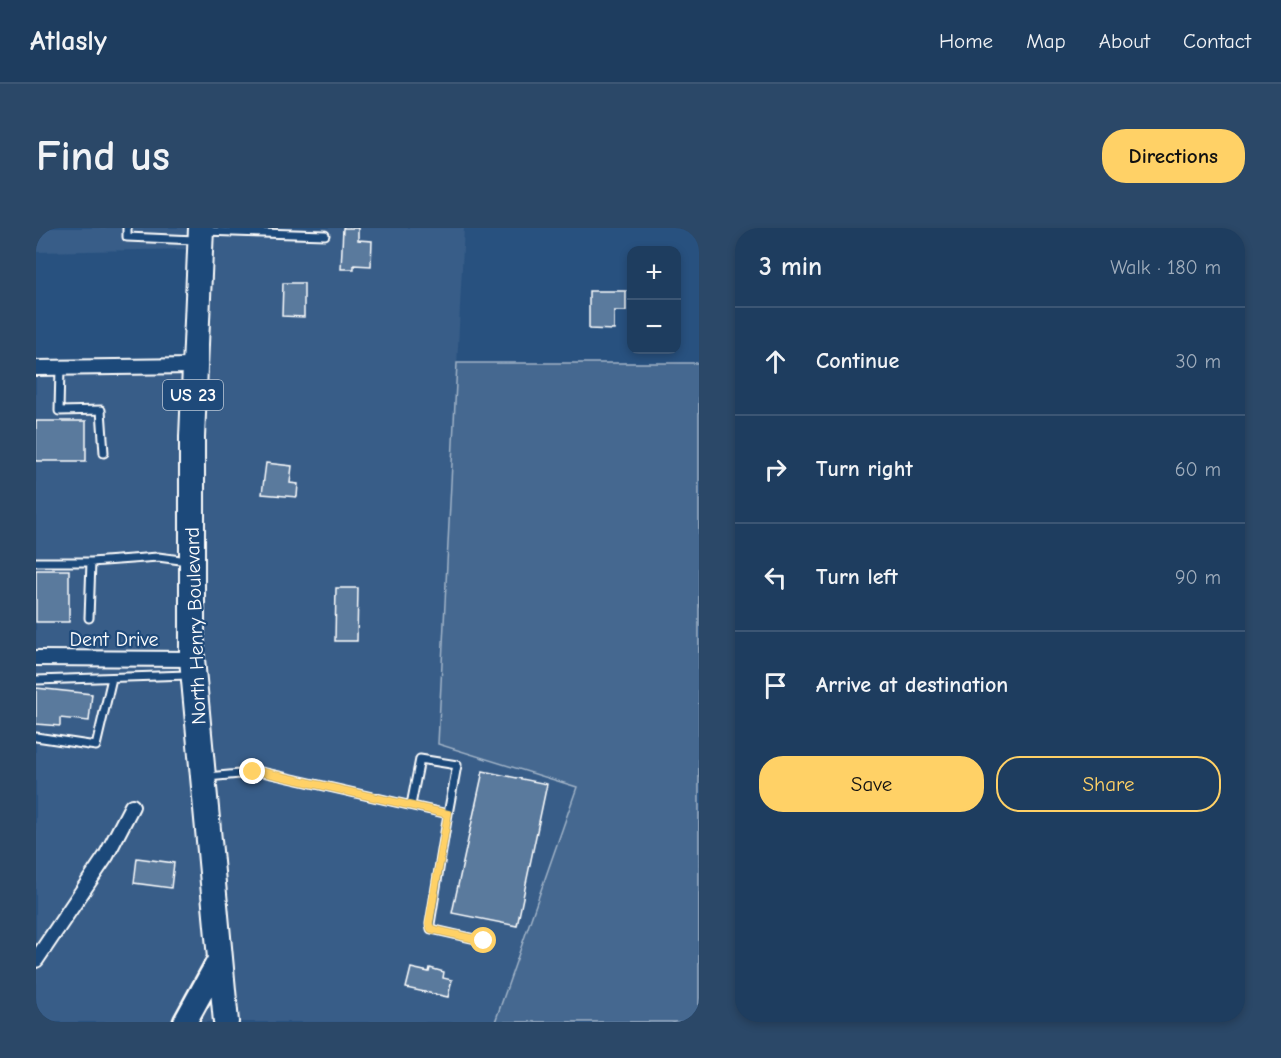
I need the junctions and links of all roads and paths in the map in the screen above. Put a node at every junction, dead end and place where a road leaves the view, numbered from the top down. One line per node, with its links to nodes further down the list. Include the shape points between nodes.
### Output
1 (127, 228): 2 (lane, via 127,237)
2 (201, 233): 3 (lane); 4 (highway, North Henry Boulevard / US 23)
3 (324, 235)
4 (194, 366): 6 (street); 8 (highway, North Henry Boulevard / US 23)
5 (36, 368): 6 (street)
6 (60, 368): 7 (lane, via 58,411 101,410)
7 (104, 453)
8 (190, 561): 10 (lane, via 158,557); 13 (highway, North Henry Boulevard / US 23)
9 (36, 562): 10 (lane)
10 (91, 562): 11 (lane)
11 (89, 618)
12 (36, 658): 13 (street, Dent Drive)
13 (193, 667): 14 (lane); 17 (highway, North Henry Boulevard / US 23)
14 (112, 678): 15 (lane); 16 (lane, via 96,746)
15 (36, 680)
16 (36, 737)
17 (202, 777): 18 (lane, via 262,772); 23 (highway, North Henry Boulevard / US 23)
18 (411, 805): 20 (lane); 20 (lane, via 420,759 457,765)
19 (132, 806): 22 (street, via 106,855)
20 (448, 814): 21 (lane, via 429,924 431,929)
21 (484, 941)
22 (36, 960)
23 (219, 960): 24 (main road); 25 (highway, North Henry Boulevard / US 23)
24 (185, 1022)
25 (226, 1022)

